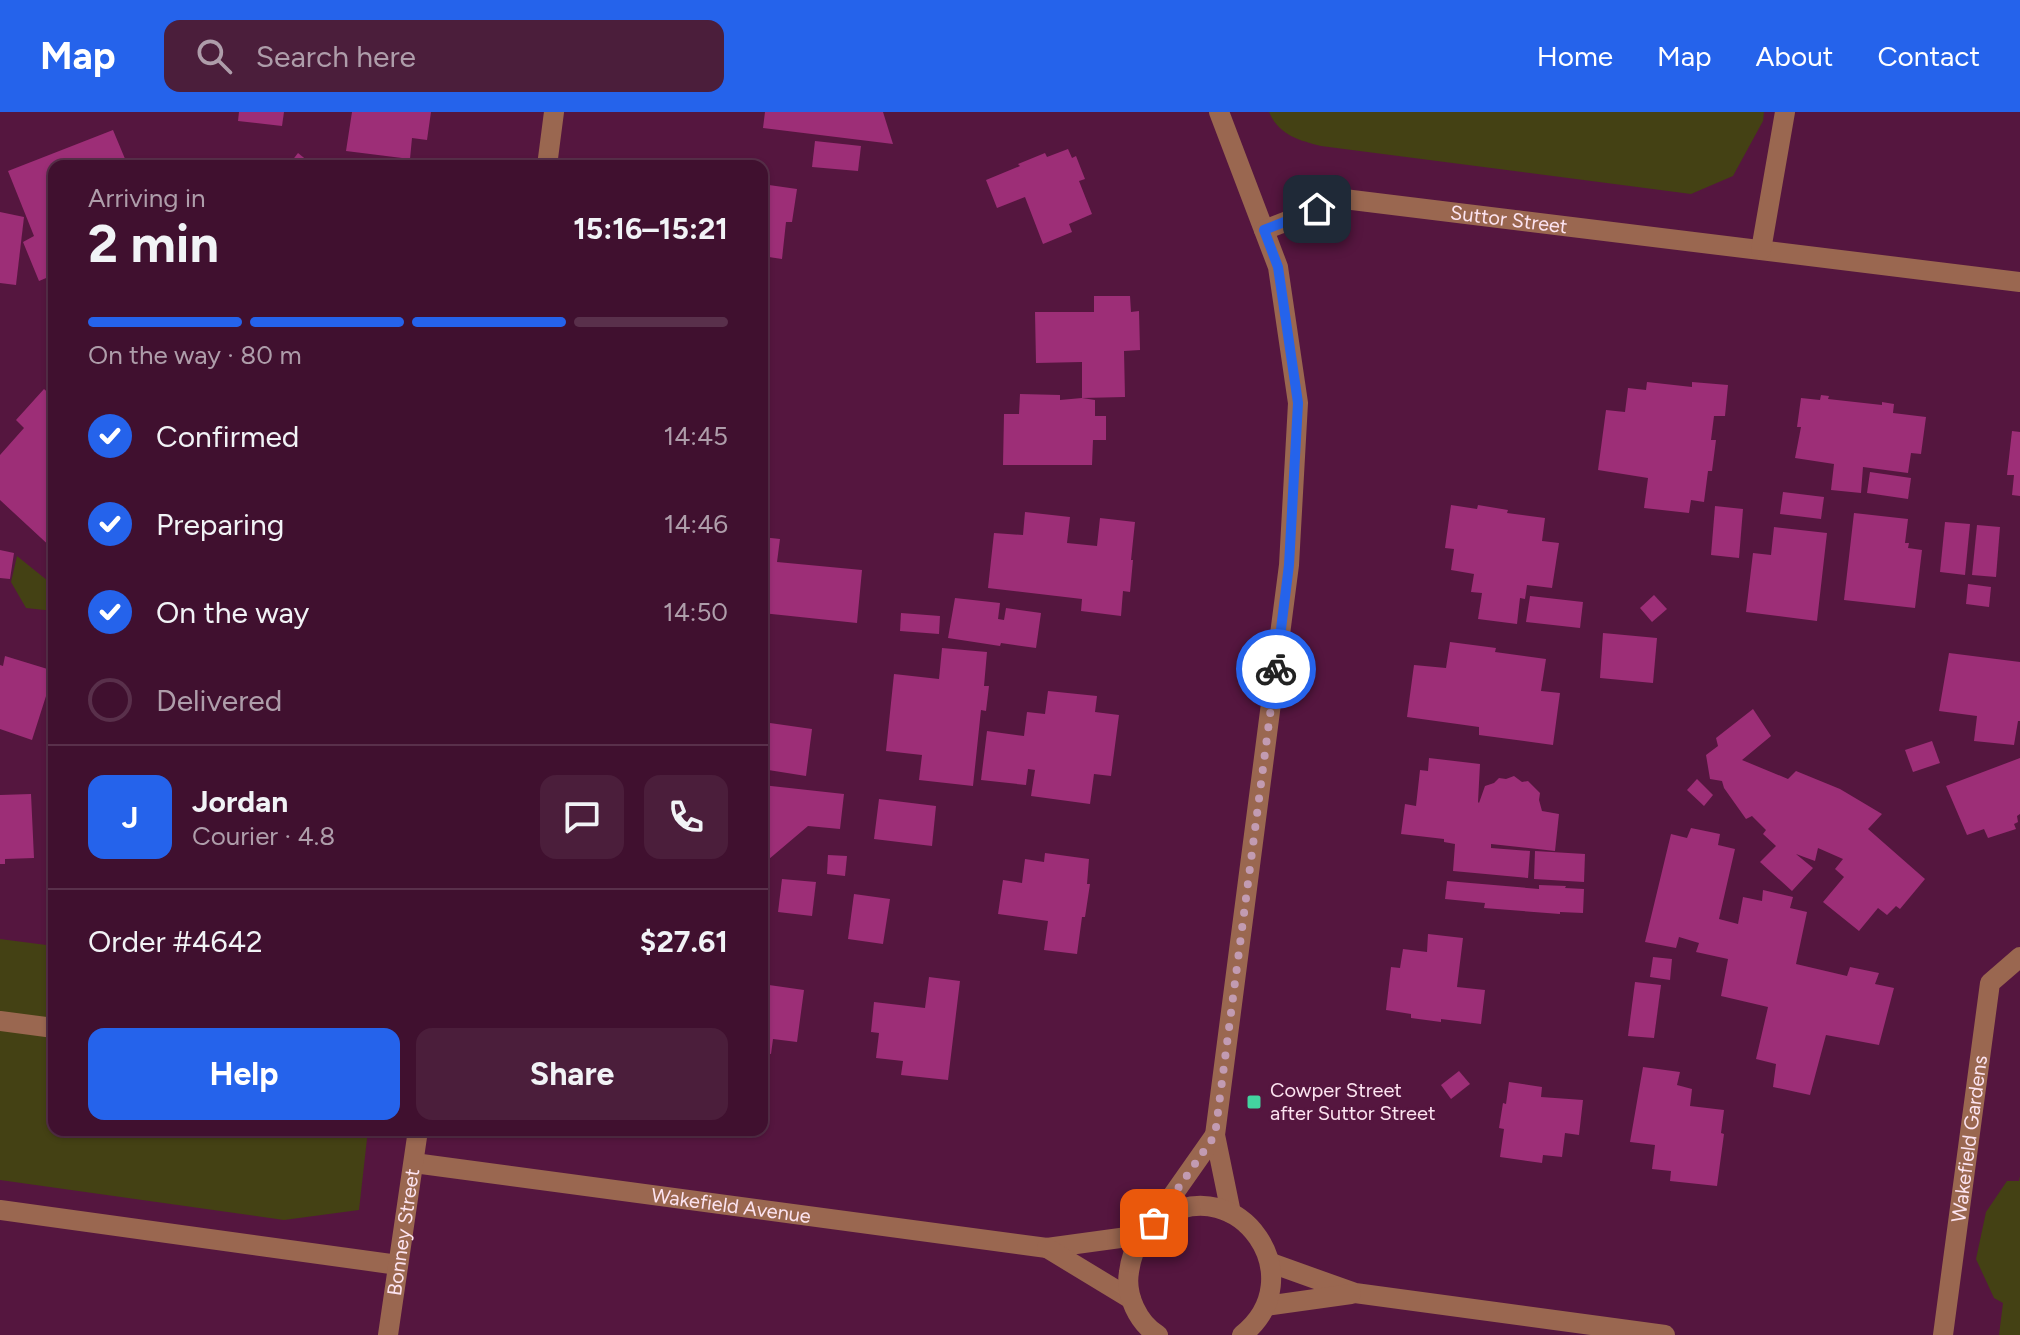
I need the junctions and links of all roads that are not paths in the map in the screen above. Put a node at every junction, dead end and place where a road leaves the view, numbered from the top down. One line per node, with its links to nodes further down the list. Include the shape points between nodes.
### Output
1 (554, 112): 4 (street)
2 (1219, 112): 5 (street)
3 (1785, 112): 6 (street)
4 (548, 160)
5 (1264, 230): 6 (street, Suttor Street, via 1344,199); 11 (street, via 1278,267 1298,403 1289,565)
6 (1761, 250): 7 (street, Suttor Street)
7 (2020, 282)
8 (2020, 957): 27 (street, Wakefield Gardens, via 1990,983)
9 (0, 1021): 10 (street)
10 (48, 1027)
11 (1215, 1135): 15 (street); 16 (street)
12 (417, 1136): 13 (street, Bonney Street)
13 (414, 1163): 17 (street, Wakefield Avenue); 19 (street, Bonney Street)
14 (0, 1210): 19 (street)
15 (1231, 1213): 16 (street, Wakefield Avenue, via 1191,1206); 18 (street, via 1252,1228)
16 (1148, 1229): 17 (street, Wakefield Avenue); 21 (street, via 1132,1255)
17 (1047, 1248): 21 (street, Wakefield Avenue)
18 (1271, 1263): 20 (street); 22 (street)
19 (398, 1265): 24 (street, Bonney Street)
20 (1355, 1293): 22 (street); 26 (street)
21 (1131, 1299): 23 (street)
22 (1266, 1306): 25 (street)
23 (1154, 1334)
24 (388, 1335)
25 (1242, 1335)
26 (1665, 1335)
27 (1943, 1335)

